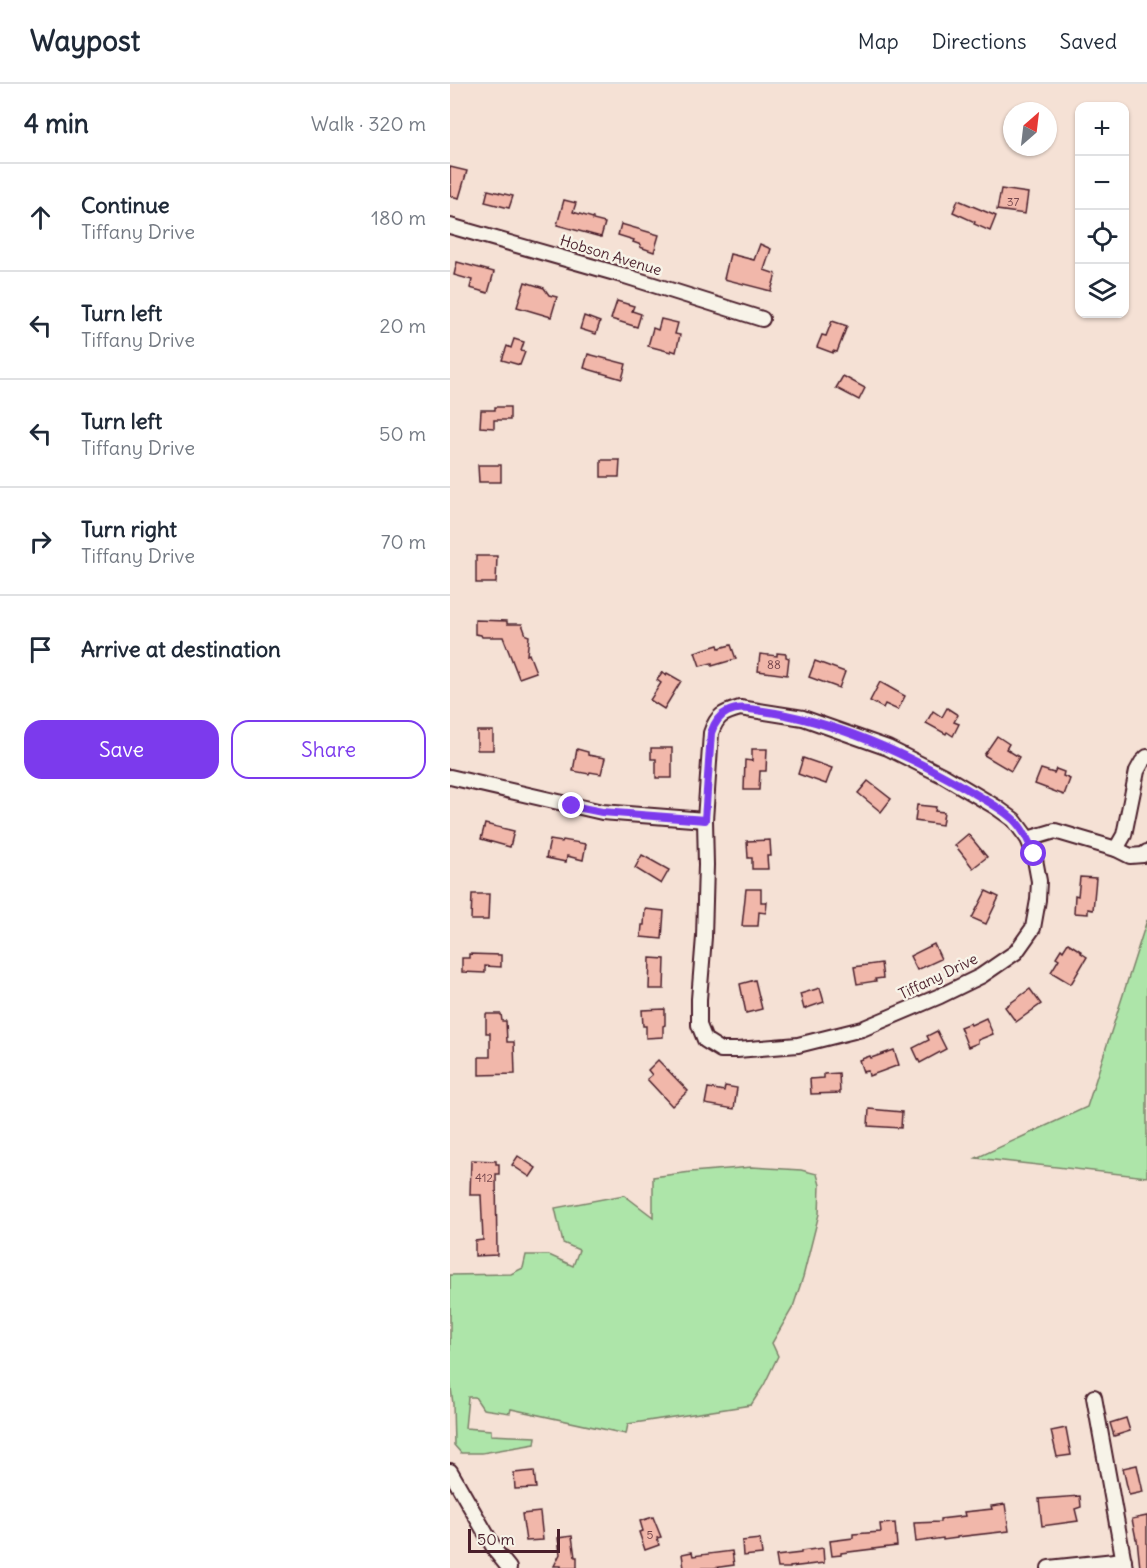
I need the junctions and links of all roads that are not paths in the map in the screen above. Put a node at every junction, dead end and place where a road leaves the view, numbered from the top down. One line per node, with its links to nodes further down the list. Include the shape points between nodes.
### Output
1 (450, 226): 2 (street, Hobson Avenue)
2 (762, 319)
3 (1147, 757): 7 (street, via 1137,771 1124,835)
4 (450, 777): 5 (street, via 602,812)
5 (705, 820): 6 (street, Tiffany Drive, via 711,733 715,721 725,712 740,708 803,718 888,748 996,807 1014,820); 6 (street, Tiffany Drive, via 699,1025 705,1040 721,1050 798,1046 862,1029 981,976 1016,952 1033,928 1038,900 1040,881)
6 (1028, 839): 7 (street, via 1055,831)
7 (1116, 849): 8 (street, via 1130,855)
8 (1147, 852)
9 (1094, 1397): 11 (street)
10 (450, 1471): 12 (street)
11 (1124, 1564): 13 (street)
12 (509, 1568)
13 (1049, 1568)

